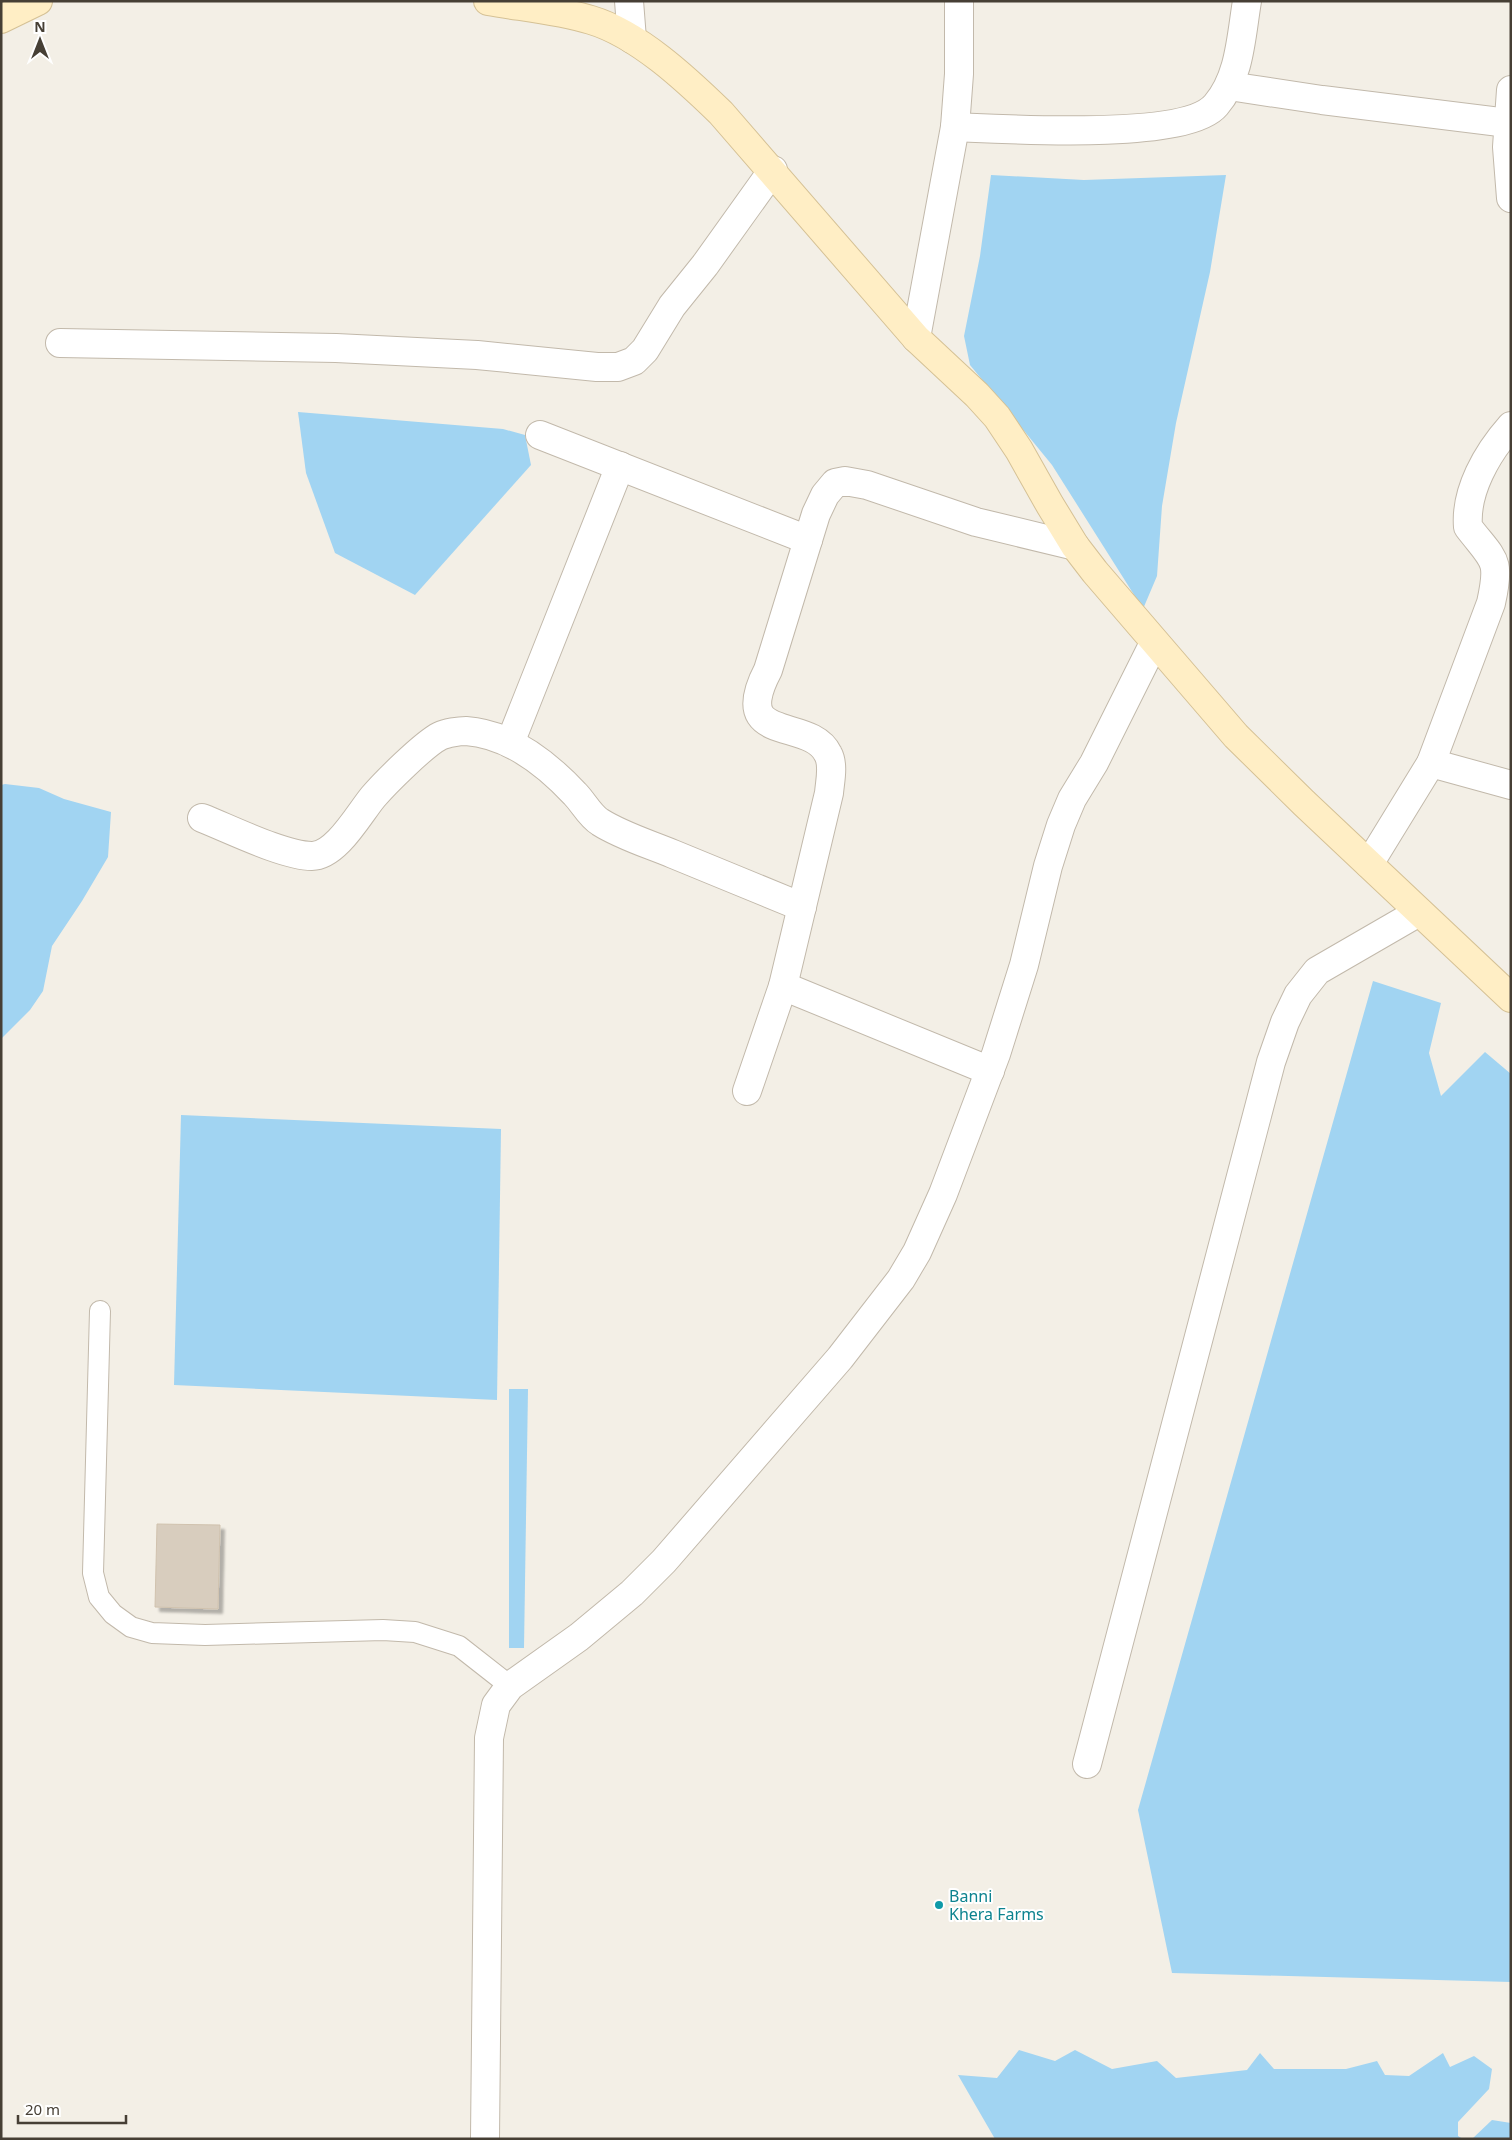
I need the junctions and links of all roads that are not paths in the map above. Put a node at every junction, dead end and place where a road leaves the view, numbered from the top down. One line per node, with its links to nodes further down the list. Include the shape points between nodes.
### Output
1 (38, 1): 6 (street)
2 (488, 1): 7 (street, via 592,20)
3 (628, 1): 7 (street)
4 (959, 1): 11 (street)
5 (1247, 1): 8 (street, via 1236,68)
6 (1, 19)
7 (632, 39): 12 (street, via 686,79)
8 (1229, 86): 10 (street); 11 (street, via 1215,107 1193,119 1158,127 1049,131)
9 (1511, 90): 10 (street)
10 (1508, 123): 13 (street)
11 (955, 127): 14 (street)
12 (773, 170): 14 (street); 15 (street, via 672,306 645,350 634,361 618,367 336,348)
13 (1511, 198)
14 (916, 338): 20 (street, via 997,418 1020,450)
15 (60, 343)
16 (1511, 426): 23 (street, via 1483,463 1468,506 1468,527 1490,553 1496,569 1496,581 1491,603)
17 (540, 435): 18 (street)
18 (620, 466): 19 (street); 22 (street)
19 (808, 540): 20 (street, via 825,495 836,483 845,482 867,485 976,522); 27 (street, via 768,670 759,686 758,708 765,722 810,736 822,744 829,755 829,793)
20 (1075, 546): 21 (street)
21 (1154, 643): 26 (street, via 1236,736); 31 (street, via 1061,825 1024,964)
22 (510, 743): 25 (street, via 464,731 440,736 416,754 374,796 328,851 314,856 276,847); 27 (street, via 545,766 598,821)
23 (1431, 763): 24 (street); 26 (street)
24 (1511, 785)
25 (202, 818)
26 (1369, 864): 28 (street)
27 (802, 907): 29 (street)
28 (1419, 912): 30 (street); 35 (street, via 1317,971 1298,995 1285,1022 1271,1062)
29 (783, 986): 31 (street); 32 (street)
30 (1511, 998)
31 (990, 1071): 34 (street, via 917,1252 901,1279 840,1358 664,1561 632,1593)
32 (747, 1091)
33 (100, 1311): 34 (lane, via 93,1573 99,1597 113,1614 131,1627 152,1633 415,1632 459,1646)
34 (510, 1686): 36 (street, via 496,1705 489,1738)
35 (1087, 1764)
36 (485, 2139)

